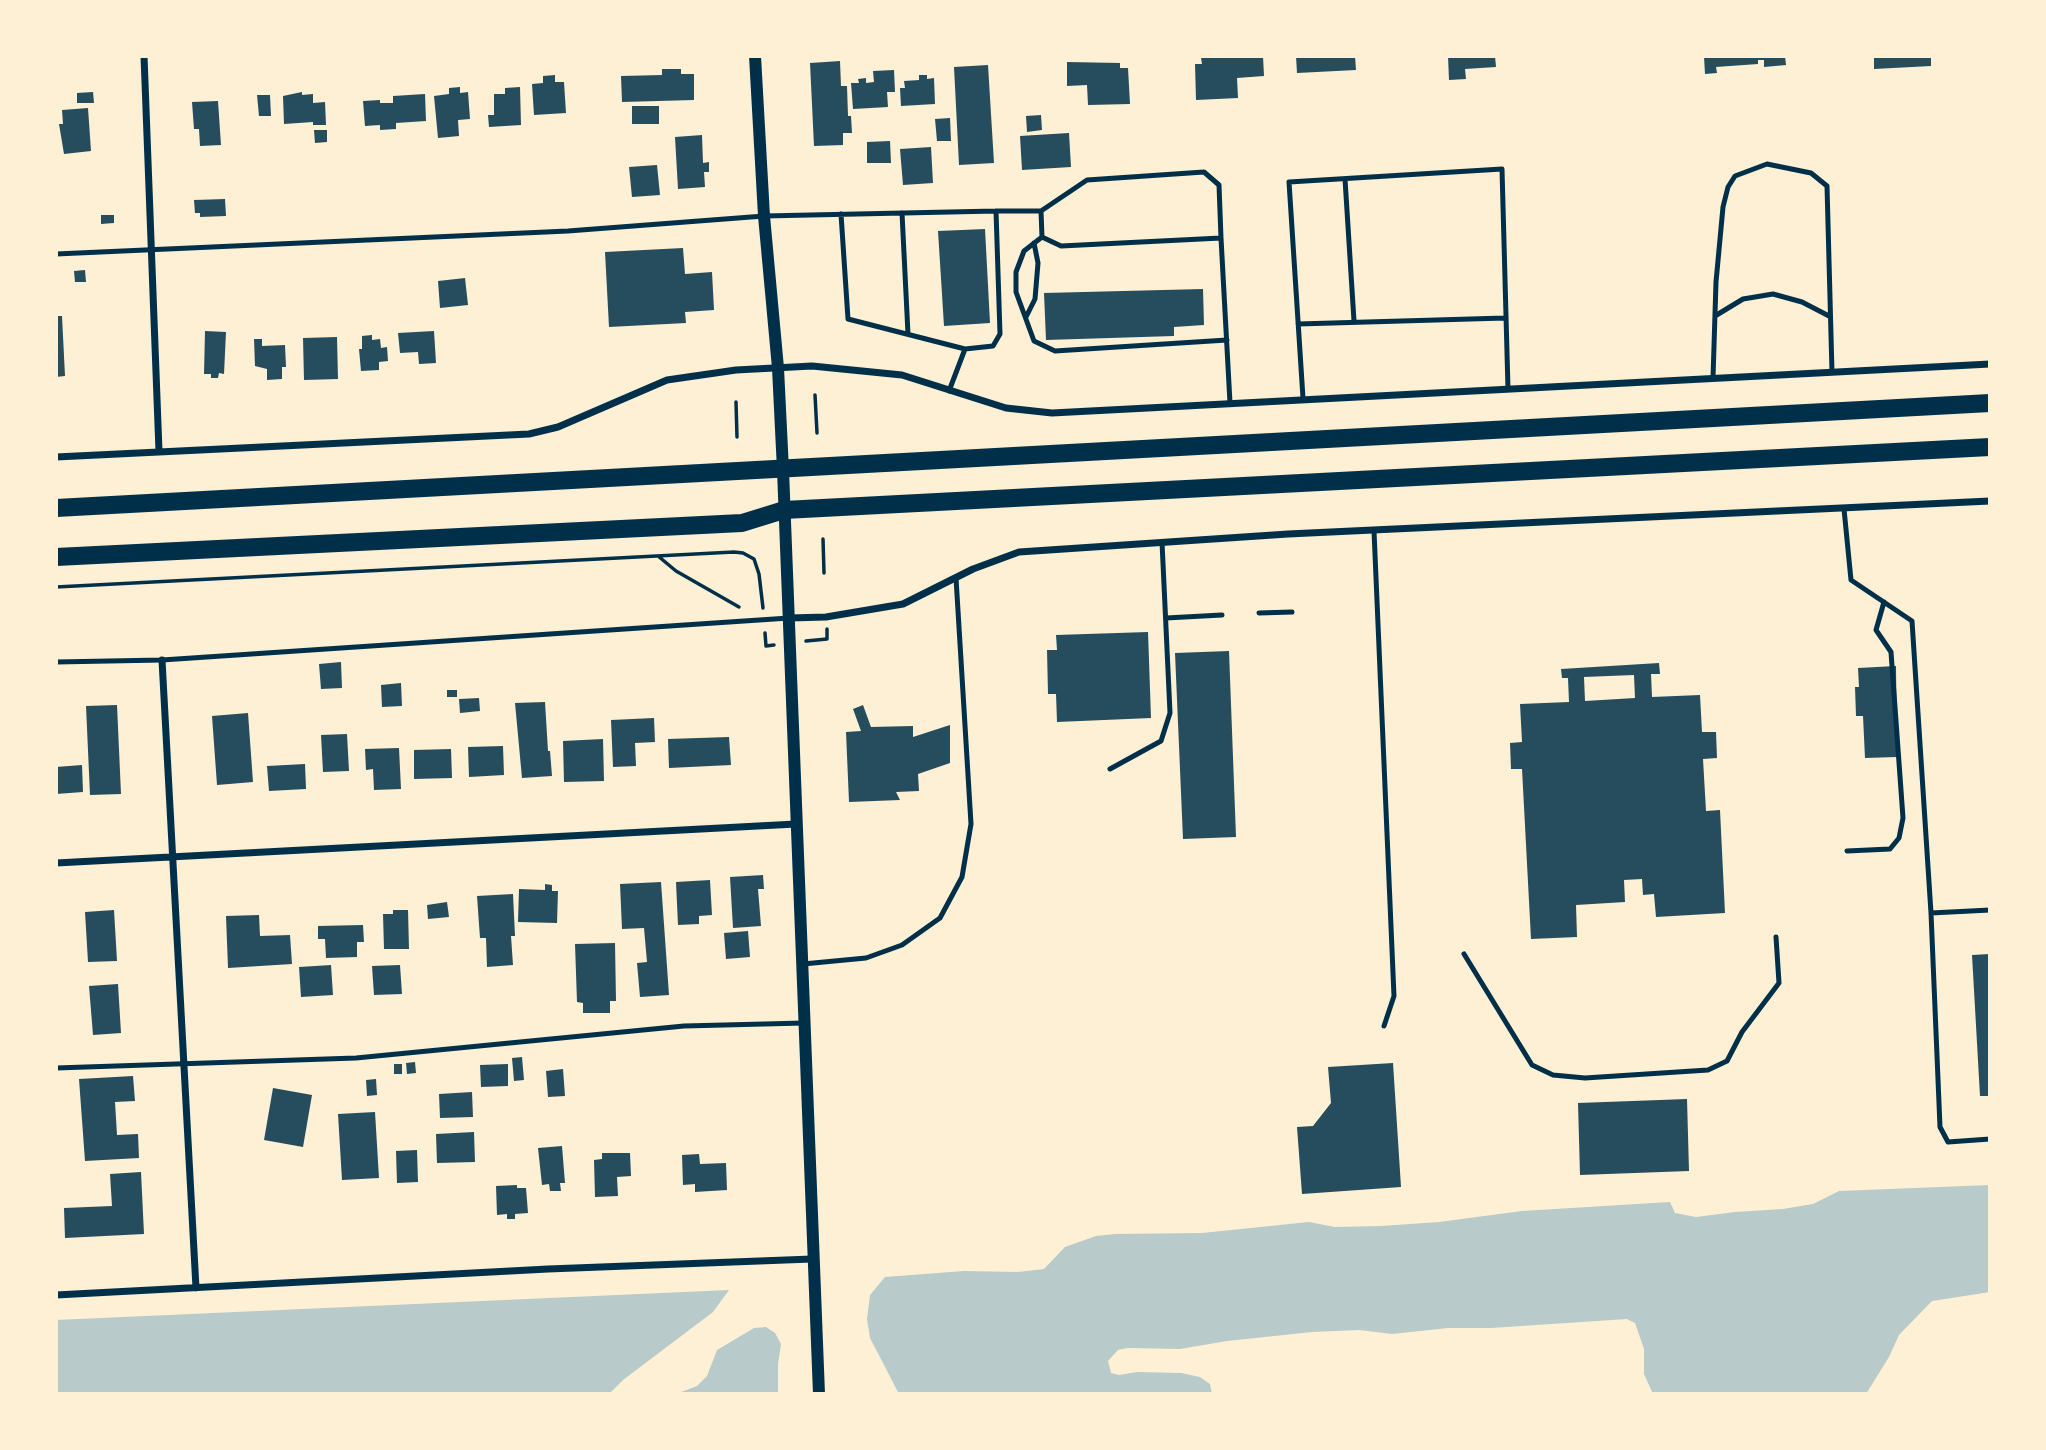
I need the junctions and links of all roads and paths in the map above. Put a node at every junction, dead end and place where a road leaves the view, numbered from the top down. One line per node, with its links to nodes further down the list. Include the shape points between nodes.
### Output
1 (144, 56): 12 (street)
2 (755, 56): 8 (street)
3 (1345, 180): 17 (lane, via 1502,169); 18 (lane); 19 (lane, via 1289,182)
4 (1041, 211): 5 (lane); 9 (lane); 10 (lane, via 1087,180 1204,172 1219,185)
5 (996, 212): 6 (lane); 22 (lane, via 1000,334 993,346)
6 (902, 213): 7 (lane); 20 (lane)
7 (841, 214): 8 (lane); 20 (lane, via 848,319)
8 (764, 216): 12 (lane, via 555,232); 24 (street)
9 (1042, 237): 10 (lane, via 1061,246); 11 (lane)
10 (1221, 238): 21 (lane)
11 (1034, 243): 16 (lane, via 1038,263 1035,299); 16 (lane, via 1024,251 1016,272 1016,292)
12 (152, 249): 13 (lane); 37 (street)
13 (56, 254)
14 (1715, 316): 15 (lane, via 1743,299 1773,294); 15 (lane, via 1728,187 1735,176 1767,164 1811,173 1827,186); 26 (lane)
15 (1829, 316): 25 (lane)
16 (1026, 317): 21 (lane, via 1034,341 1055,351)
17 (1506, 317): 18 (lane); 27 (lane)
18 (1354, 321): 19 (lane)
19 (1298, 324): 30 (lane)
20 (908, 334): 22 (lane)
21 (1227, 340): 32 (lane)
22 (965, 349): 28 (lane)
23 (1990, 363): 25 (street)
24 (778, 368): 28 (street, via 870,370); 37 (street, via 667,380 582,418 529,434); 39 (street)
25 (1832, 372): 26 (street)
26 (1713, 378): 27 (street)
27 (1508, 389): 30 (street)
28 (949, 391): 32 (street, via 1006,408 1052,413)
29 (815, 395): 34 (path)
30 (1303, 398): 32 (street)
31 (736, 402): 35 (path)
32 (1230, 403)
33 (1990, 403): 39 (main road)
34 (817, 433)
35 (737, 437)
36 (1990, 447): 43 (main road)
37 (159, 451): 38 (street)
38 (56, 457)
39 (783, 470): 41 (main road); 43 (street)
40 (1990, 501): 42 (street)
41 (56, 508)
42 (1844, 509): 44 (street); 54 (lane, via 1851,580)
43 (784, 510): 50 (main road, via 741,523); 58 (street)
44 (1374, 531): 46 (street); 75 (lane, via 1394,996)
45 (823, 539): 51 (path)
46 (1162, 542): 52 (street, via 1018,552); 59 (lane)
47 (743, 546): 48 (path)
48 (743, 553): 49 (path); 60 (path, via 754,559 759,574)
49 (659, 556): 53 (path); 60 (path, via 676,571)
50 (56, 557)
51 (824, 573)
52 (956, 578): 58 (street, via 903,604 826,617); 73 (lane, via 971,824 962,877 940,918 902,945 866,958)
53 (56, 587)
54 (1884, 602): 66 (lane, via 1876,630 1891,652 1903,818 1899,838 1890,849); 70 (lane, via 1912,621)
55 (1292, 612): 56 (lane)
56 (1259, 613)
57 (1222, 615): 59 (lane)
58 (789, 618): 60 (lane); 65 (street)
59 (1166, 618): 64 (lane, via 1170,713 1161,741)
60 (764, 620): 61 (path); 62 (lane)
61 (766, 646)
62 (162, 660): 63 (lane); 67 (street)
63 (56, 662)
64 (1110, 769)
65 (796, 824): 67 (street); 73 (street)
66 (1847, 851)
67 (173, 857): 68 (street); 76 (street)
68 (56, 863)
69 (1990, 910): 70 (lane)
70 (1931, 913): 78 (lane, via 1940,1126 1948,1142)
71 (1776, 937): 72 (lane, via 1779,983 1742,1032 1727,1061 1707,1070 1585,1078 1553,1075 1532,1065)
72 (1464, 954)
73 (803, 964): 74 (street)
74 (806, 1023): 76 (lane, via 684,1026 356,1058); 79 (street)
75 (1384, 1026)
76 (184, 1063): 77 (lane); 80 (street)
77 (56, 1068)
78 (1990, 1139)
79 (812, 1259): 80 (street); 82 (street)
80 (197, 1287): 81 (street)
81 (56, 1296)
82 (818, 1394)

